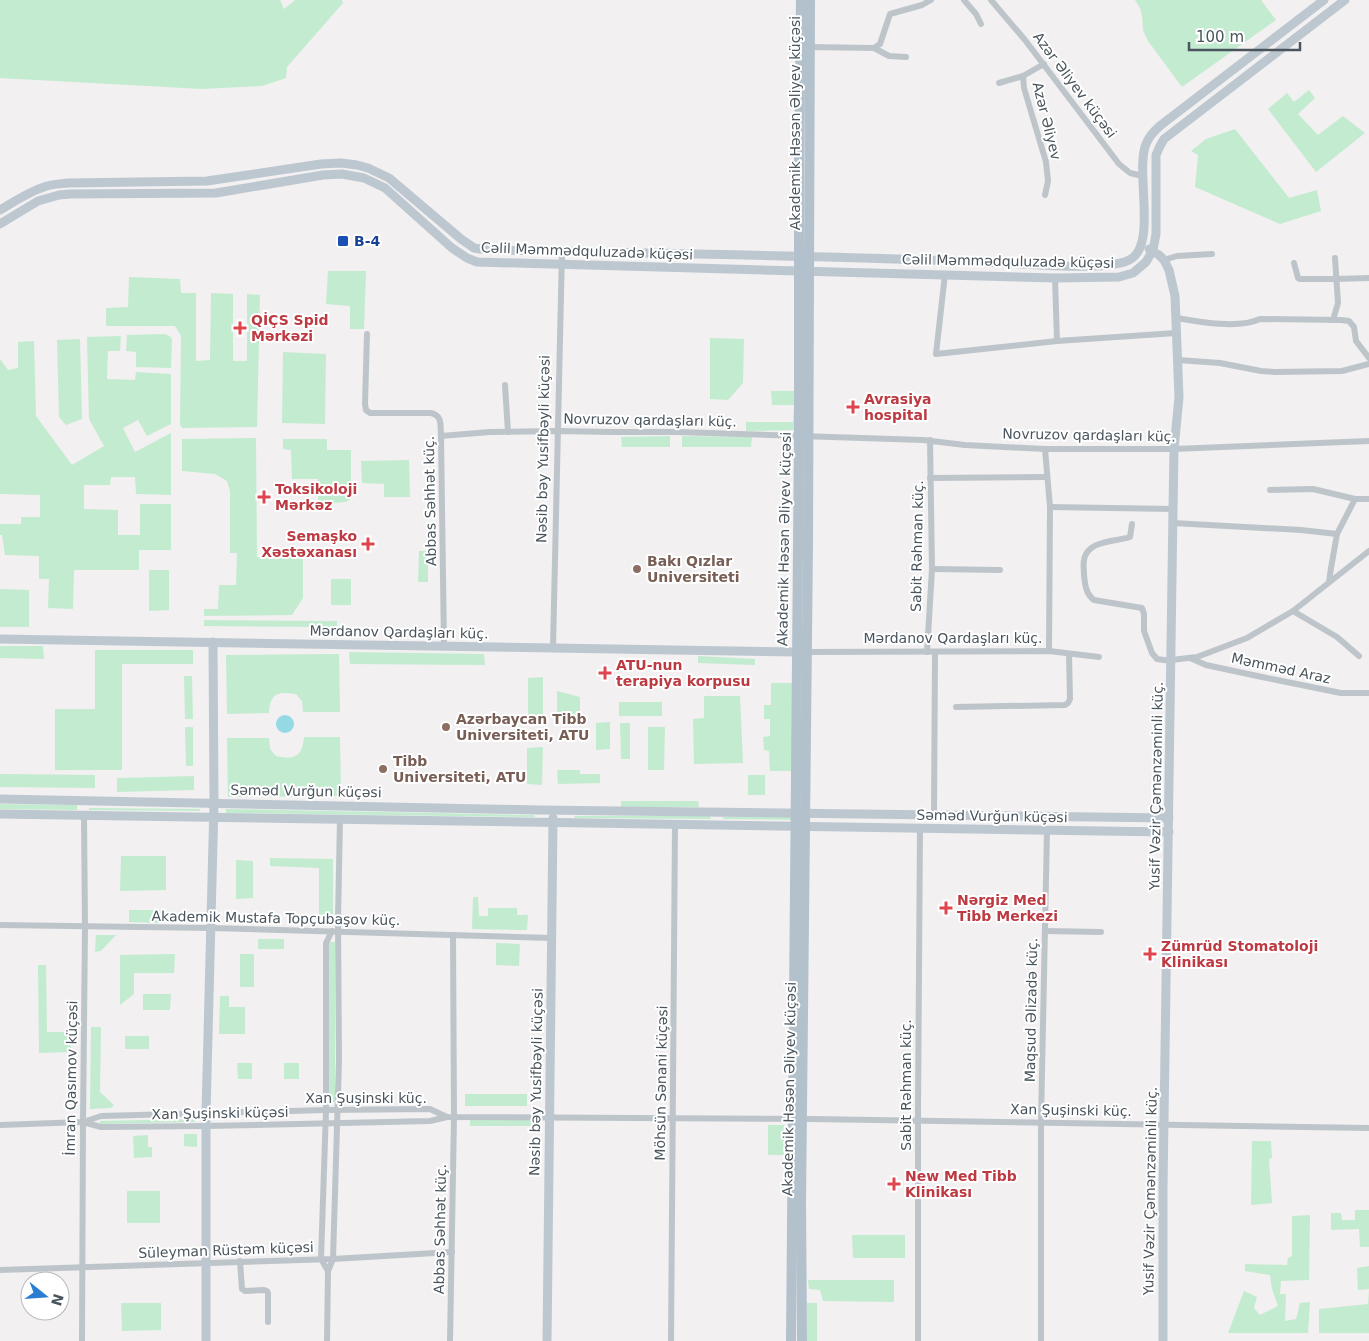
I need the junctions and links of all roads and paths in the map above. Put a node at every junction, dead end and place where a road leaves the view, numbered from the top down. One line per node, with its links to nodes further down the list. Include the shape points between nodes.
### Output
1 (801, 0): 27 (main road, Akademik Həsən Əliyev küçəsi)
2 (810, 0): 9 (main road, Akademik Həsən Əliyev küçəsi)
3 (931, 0): 10 (street, via 890,14 880,44)
4 (964, 0): 8 (street)
5 (992, 0): 12 (street, Azər Əliyev küçəsi)
6 (1324, 0): 15 (main road)
7 (1345, 0): 16 (main road)
8 (982, 24)
9 (809, 47): 10 (street); 27 (main road, Akademik Həsən Əliyev küçəsi)
10 (874, 48): 11 (street, via 889,56)
11 (906, 58)
12 (1044, 64): 13 (street, Azər Əliyev); 17 (street, Azər Əliyev küçəsi, via 1118,164 1130,173)
13 (1023, 76): 14 (street); 19 (street, Azər Əliyev, via 1046,162 1048,181)
14 (999, 82)
15 (1189, 103): 16 (main road); 17 (main road, via 1151,136 1144,151)
16 (1197, 114): 25 (main road, via 1164,139 1156,155)
17 (1144, 176): 23 (main road)
18 (40, 188): 20 (main road); 21 (main road, Cəlil Məmmədquluzadə küçəsi); 24 (main road, Cəlil Məmmədquluzadə küçəsi, via 68,183 207,181 321,164 357,165 389,178)
19 (1045, 195)
20 (44, 199): 22 (main road, Cəlil Məmmədquluzadə küçəsi); 29 (main road, Cəlil Məmmədquluzadə küçəsi, via 70,194 216,193 342,174 364,178 385,188)
21 (0, 210)
22 (0, 224)
23 (1142, 246): 25 (main road, Yusif Vəzir Çəmənzəminli küç.); 32 (main road, Cəlil Məmmədquluzadə küçəsi, via 1131,260 1118,264)
24 (474, 248): 26 (main road, Cəlil Məmmədquluzadə küçəsi); 29 (main road)
25 (1153, 250): 31 (main road, Yusif Vəzir Çəmənzəminli küç.); 38 (main road, Cəlil Məmmədquluzadə küçəsi, via 1140,268 1119,277)
26 (562, 251): 27 (main road, Cəlil Məmmədquluzadə küçəsi); 34 (street, Nəsib bəy Yusifbəyli küçəsi)
27 (801, 252): 32 (main road, Cəlil Məmmədquluzadə küçəsi, via 820,257); 35 (main road, Akademik Həsən Əliyev küçəsi)
28 (1212, 254): 31 (street)
29 (467, 258): 34 (main road, Cəlil Məmmədquluzadə küçəsi, via 477,262)
30 (1335, 258): 40 (street)
31 (1164, 260): 41 (main road, Yusif Vəzir Çəmənzəminli küç., via 1176,296)
32 (1009, 263): 37 (main road)
33 (1294, 263): 40 (street, via 1300,279)
34 (561, 265): 35 (main road, Cəlil Məmmədquluzadə küçəsi); 50 (street, Nəsib bəy Yusifbəyli küçəsi)
35 (801, 273): 36 (main road, Cəlil Məmmədquluzadə küçəsi); 53 (main road, Akademik Həsən Əliyev küçəsi)
36 (945, 274): 37 (main road, Cəlil Məmmədquluzadə küçəsi); 45 (street, via 936,354)
37 (1009, 276): 38 (main road, Cəlil Məmmədquluzadə küçəsi)
38 (1055, 278): 45 (street)
39 (1369, 278): 40 (street)
40 (1336, 279): 42 (street, via 1338,303)
41 (1177, 318): 42 (street, via 1208,324); 43 (main road, Yusif Vəzir Çəmənzəminli küç.)
42 (1334, 320): 46 (street, via 1352,324 1356,342)
43 (1176, 333): 45 (street); 47 (main road, Yusif Vəzir Çəmənzəminli küç.)
44 (367, 334): 52 (street, Abbas Səhhət küç., via 366,410 370,413 437,414)
45 (1058, 342)
46 (1369, 358)
47 (1178, 360): 48 (street, via 1276,372 1342,371); 56 (main road, Yusif Vəzir Çəmənzəminli küç., via 1179,398)
48 (1369, 364)
49 (505, 385): 51 (street)
50 (558, 431): 51 (street, Novruzov qardaşları küç.); 53 (street, Novruzov qardaşları küç.); 76 (street, Nəsib bəy Yusifbəyli küçəsi)
51 (508, 432): 52 (street, Novruzov qardaşları küç.)
52 (441, 436): 75 (street, Abbas Səhhət küç.)
53 (804, 436): 54 (street, Novruzov qardaşları küç.); 78 (main road, Akademik Həsən Əliyev küçəsi)
54 (930, 440): 57 (street, Novruzov qardaşları küç.); 59 (street, Sabit Rəhman küç.)
55 (1369, 441): 56 (street, Novruzov qardaşları küç.)
56 (1174, 449): 57 (street, Novruzov qardaşları küç.); 64 (main road, Yusif Vəzir Çəmənzəminli küç.)
57 (1045, 450): 58 (street)
58 (1047, 477): 59 (street); 63 (street)
59 (930, 478): 69 (street, Sabit Rəhman küç.)
60 (1270, 490): 61 (street, via 1313,489)
61 (1355, 499): 62 (street); 67 (street)
62 (1369, 499)
63 (1050, 507): 64 (street); 77 (street)
64 (1173, 509): 65 (main road, Yusif Vəzir Çəmənzəminli küç.)
65 (1173, 523): 67 (street); 85 (main road, Yusif Vəzir Çəmənzəminli küç.)
66 (1132, 524): 85 (street, via 1130,537 1103,543 1086,553 1085,584 1094,600 1142,608 1144,631 1152,653 1157,659)
67 (1337, 534): 71 (street)
68 (1369, 551): 71 (street)
69 (932, 569): 70 (street); 79 (street, Sabit Rəhman küç.)
70 (1000, 570)
71 (1330, 582): 72 (street)
72 (1293, 611): 82 (street, via 1336,637); 84 (street, via 1247,638)
73 (0, 639): 74 (main road, Mərdanov Qardaşları küç.)
74 (212, 642): 75 (main road, Mərdanov Qardaşları küç.); 90 (main road)
75 (444, 646): 76 (main road, Mərdanov Qardaşları küç.)
76 (553, 648): 78 (main road, Mərdanov Qardaşları küç.)
77 (1049, 651): 80 (street, Mərdanov Qardaşları küç.); 81 (street, Mərdanov Qardaşları küç.)
78 (802, 652): 79 (street, Mərdanov Qardaşları küç.); 91 (main road, Akademik Həsən Əliyev küçəsi)
79 (927, 652): 80 (street, Mərdanov Qardaşları küç.)
80 (936, 652): 95 (street)
81 (1069, 654): 83 (street, Mərdanov Qardaşları küç.); 87 (street, via 1070,699 1065,705)
82 (1359, 656)
83 (1099, 657)
84 (1190, 658): 85 (street); 86 (street, Məmməd Araz, via 1206,665 1262,677 1341,692)
85 (1171, 661): 98 (main road, Yusif Vəzir Çəmənzəminli küç.)
86 (1369, 693)
87 (956, 707)
88 (0, 799): 89 (main road, Səməd Vurğun küçəsi)
89 (84, 800): 90 (main road, Səməd Vurğun küçəsi); 96 (main road)
90 (214, 803): 92 (main road, Səməd Vurğun küçəsi); 97 (main road)
91 (801, 809): 93 (main road, Səməd Vurğun küçəsi); 95 (main road, Səməd Vurğun küçəsi); 103 (main road, Akademik Həsən Əliyev küçəsi)
92 (544, 810): 93 (main road, Səməd Vurğun küçəsi); 100 (main road, via 550,813)
93 (715, 812): 102 (main road)
94 (0, 814): 96 (main road, Səməd Vurğun küçəsi)
95 (934, 814): 98 (main road, Səməd Vurğun küçəsi)
96 (84, 816): 97 (main road, Səməd Vurğun küçəsi); 108 (street, İmran Qasımov küçəsi)
97 (214, 818): 99 (main road, Səməd Vurğun küçəsi); 109 (main road)
98 (1169, 818): 106 (main road, Yusif Vəzir Çəmənzəminli küç.)
99 (340, 819): 100 (main road, Səməd Vurğun küçəsi); 110 (street, via 338,924)
100 (553, 823): 101 (main road, Səməd Vurğun küçəsi); 114 (main road, Nəsib bəy Yusifbəyli küçəsi)
101 (676, 824): 102 (main road, Səməd Vurğun küçəsi); 120 (street, Möhsün Sənani küçəsi)
102 (715, 825): 103 (main road, Səməd Vurğun küçəsi)
103 (802, 826): 104 (main road, Səməd Vurğun küçəsi); 121 (main road, Akademik Həsən Əliyev küçəsi)
104 (920, 828): 105 (main road, Səməd Vurğun küçəsi); 122 (street, Sabit Rəhman küç.)
105 (1047, 830): 106 (main road, Səməd Vurğun küçəsi); 111 (street, Maqsud Əlizadə küç.)
106 (1169, 832): 128 (main road, Yusif Vəzir Çəmənzəminli küç.)
107 (0, 925): 108 (street, Akademik Mustafa Topçubaşov küç.)
108 (85, 927): 109 (street, Akademik Mustafa Topçubaşov küç.); 123 (street, İmran Qasımov küçəsi)
109 (211, 928): 110 (street, Akademik Mustafa Topçubaşov küç.); 117 (main road)
110 (335, 932): 113 (street, Akademik Mustafa Topçubaşov küç.); 115 (street, via 326,943); 116 (street)
111 (1045, 932): 112 (street); 124 (street, Maqsud Əlizadə küç.)
112 (1101, 932)
113 (453, 935): 114 (street, Akademik Mustafa Topçubaşov küç.); 118 (street, Abbas Səhhət küç.)
114 (552, 938): 119 (main road, Nəsib bəy Yusifbəyli küçəsi)
115 (326, 1110): 116 (street, Xan Şuşinski küç.); 117 (street, Xan Şuşinski küç.); 125 (street)
116 (338, 1110): 118 (street, Xan Şuşinski küç., via 430,1109); 126 (street)
117 (206, 1113): 123 (street, Xan Şuşinski küç., via 101,1116); 129 (main road)
118 (450, 1116): 119 (street, Xan Şuşinski küç.); 126 (street, Xan Şuşinski küçəsi, via 430,1121); 131 (street, Abbas Səhhət küç.)
119 (549, 1118): 120 (street, Xan Şuşinski küç.); 144 (main road, Nəsib bəy Yusifbəyli küçəsi)
120 (673, 1119): 121 (street, Xan Şuşinski küç.); 145 (street, Möhsün Sənani küçəsi)
121 (797, 1119): 122 (street, Xan Şuşinski küç.); 146 (main road, Akademik Həsən Əliyev küçəsi); 147 (main road, Akademik Həsən Əliyev küçəsi)
122 (918, 1121): 124 (street, Xan Şuşinski küç.); 148 (street, Sabit Rəhman küç.)
123 (83, 1122): 127 (street, Xan Şuşinski küç.); 129 (street, Xan Şuşinski küçəsi, via 101,1127); 136 (street, İmran Qasımov küçəsi)
124 (1041, 1122): 128 (street, Xan Şuşinski küç.); 149 (street, Maqsud Əlizadə küç.)
125 (326, 1123): 126 (street, Xan Şuşinski küçəsi); 129 (street, Xan Şuşinski küçəsi); 132 (street)
126 (336, 1123): 133 (street)
127 (0, 1125)
128 (1164, 1125): 130 (street, Xan Şuşinski küç.); 150 (main road, Yusif Vəzir Çəmənzəminli küç.)
129 (206, 1126): 135 (main road)
130 (1369, 1128)
131 (452, 1252): 133 (street, Süleyman Rüstəm küçəsi); 143 (street, Abbas Səhhət küç.)
132 (321, 1259): 133 (street, Süleyman Rüstəm küçəsi); 134 (street, Süleyman Rüstəm küçəsi); 138 (street)
133 (334, 1259): 138 (street)
134 (240, 1261): 135 (street, Süleyman Rüstəm küçəsi); 139 (street, via 242,1289 268,1293)
135 (207, 1262): 136 (street, Süleyman Rüstəm küçəsi); 141 (main road)
136 (82, 1267): 137 (street, Süleyman Rüstəm küçəsi); 140 (street, İmran Qasımov küçəsi)
137 (0, 1270)
138 (328, 1271): 142 (street)
139 (268, 1322)
140 (82, 1341)
141 (206, 1341)
142 (328, 1341)
143 (450, 1341)
144 (548, 1341)
145 (671, 1341)
146 (791, 1341)
147 (802, 1341)
148 (918, 1341)
149 (1041, 1341)
150 (1163, 1341)

